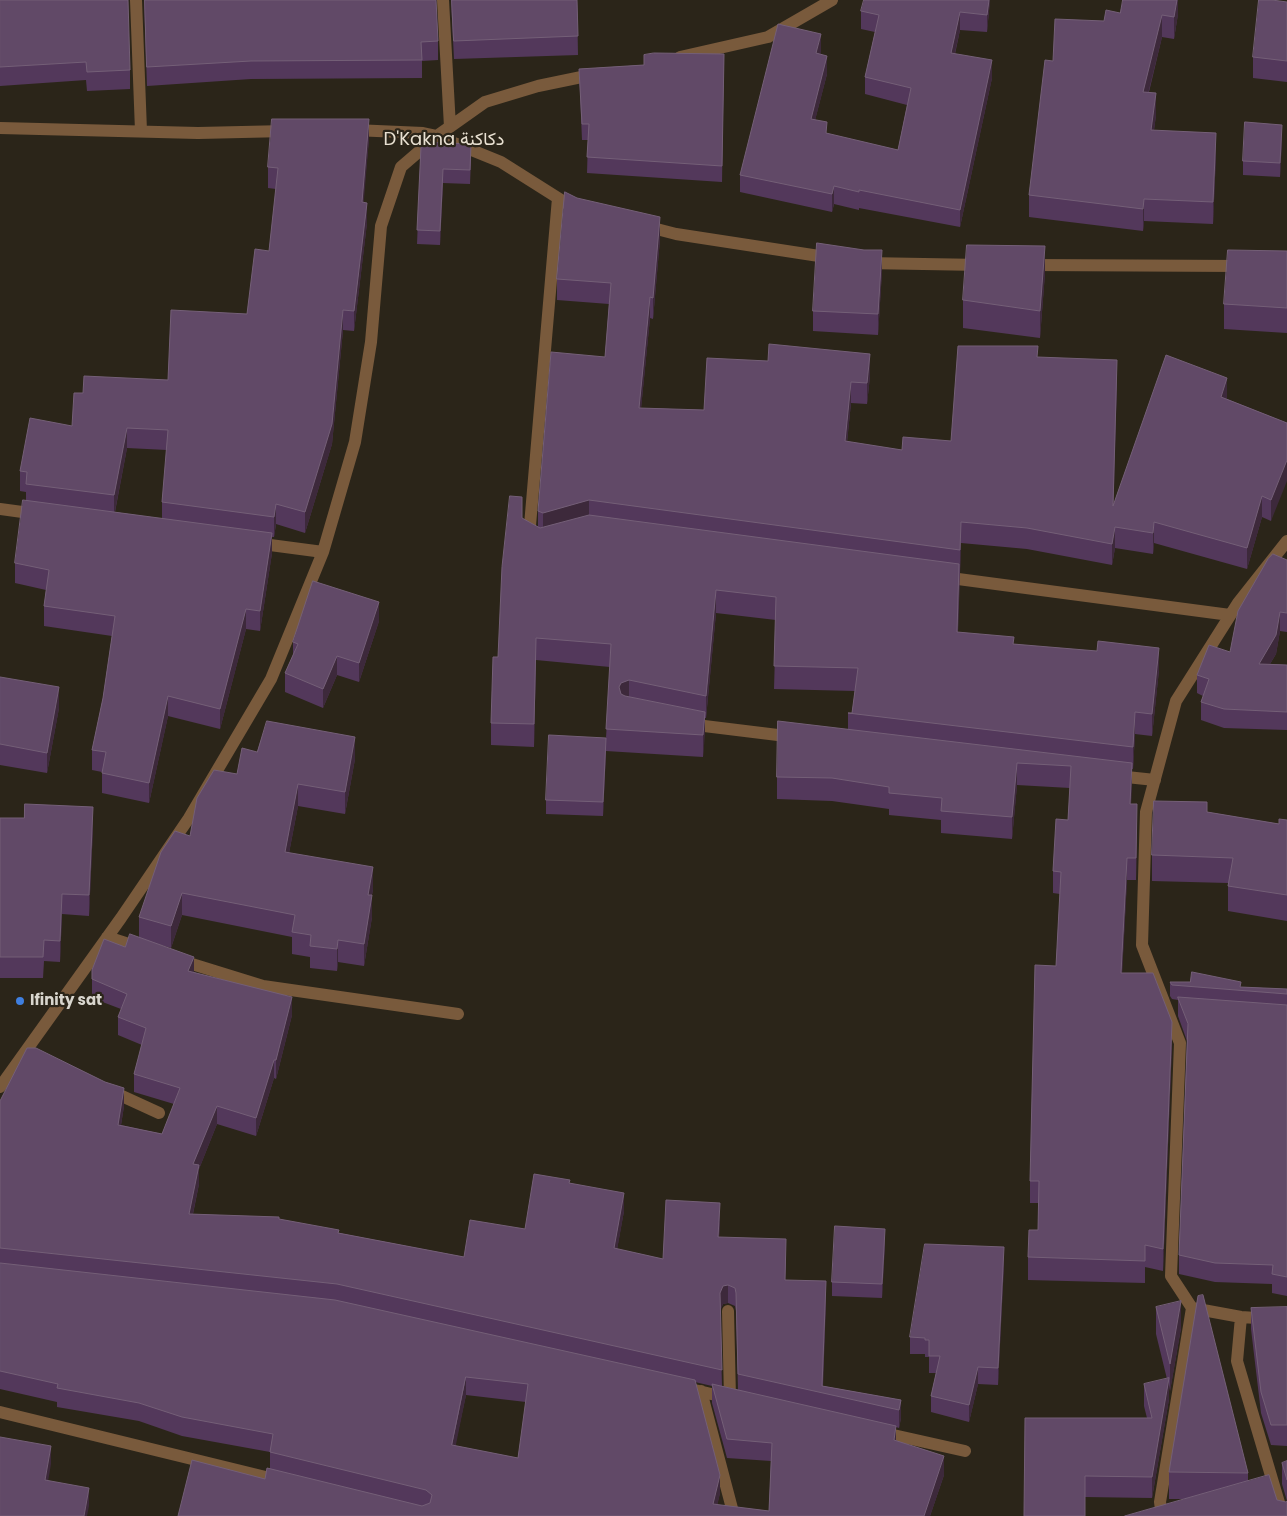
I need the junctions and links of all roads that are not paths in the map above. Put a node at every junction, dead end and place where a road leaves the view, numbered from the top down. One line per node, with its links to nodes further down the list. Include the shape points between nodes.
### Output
1 (136, 0): 10 (street)
2 (443, 0): 6 (street)
3 (832, 0): 4 (street, via 768,37)
4 (668, 60)
5 (612, 71): 6 (street, via 538,86 485,102)
6 (450, 127): 11 (street)
7 (0, 128): 10 (street)
8 (341, 130): 11 (street)
9 (303, 131): 10 (street)
10 (141, 132)
11 (437, 136): 12 (street, via 501,162); 23 (street, via 401,167 381,226 372,342 355,442)
12 (558, 198): 13 (street, via 579,211); 22 (street, via 529,537)
13 (589, 213)
14 (628, 222): 15 (street, via 676,234 851,260)
15 (999, 265)
16 (1019, 265): 17 (street)
17 (1259, 266)
18 (0, 509): 19 (street)
19 (49, 516)
20 (1287, 541): 25 (street)
21 (244, 542): 23 (street)
22 (543, 544)
23 (323, 552): 30 (street, via 271,679 189,818)
24 (934, 576): 25 (street)
25 (1230, 615): 29 (street, via 1176,702)
26 (674, 722): 27 (street)
27 (811, 739)
28 (1106, 774): 29 (street)
29 (1155, 780): 33 (street, via 1146,812 1142,945)
30 (107, 937): 31 (street); 37 (street, via 29,1053)
31 (153, 952)
32 (171, 957): 35 (street, via 263,986)
33 (1166, 1007): 34 (street); 39 (street, via 1180,1043 1170,1276)
34 (1184, 1008)
35 (458, 1014)
36 (96, 1084): 38 (street)
37 (0, 1087)
38 (159, 1113)
39 (1192, 1308): 41 (street); 50 (street, via 1160,1502)
40 (728, 1311): 44 (street, via 735,1399)
41 (1241, 1317): 42 (street); 51 (street, via 1237,1361)
42 (1287, 1320)
43 (672, 1385): 44 (street)
44 (701, 1392): 49 (street)
45 (0, 1412): 48 (street)
46 (872, 1430): 47 (street)
47 (966, 1451)
48 (298, 1485)
49 (734, 1516)
50 (1162, 1516)
51 (1283, 1516)

